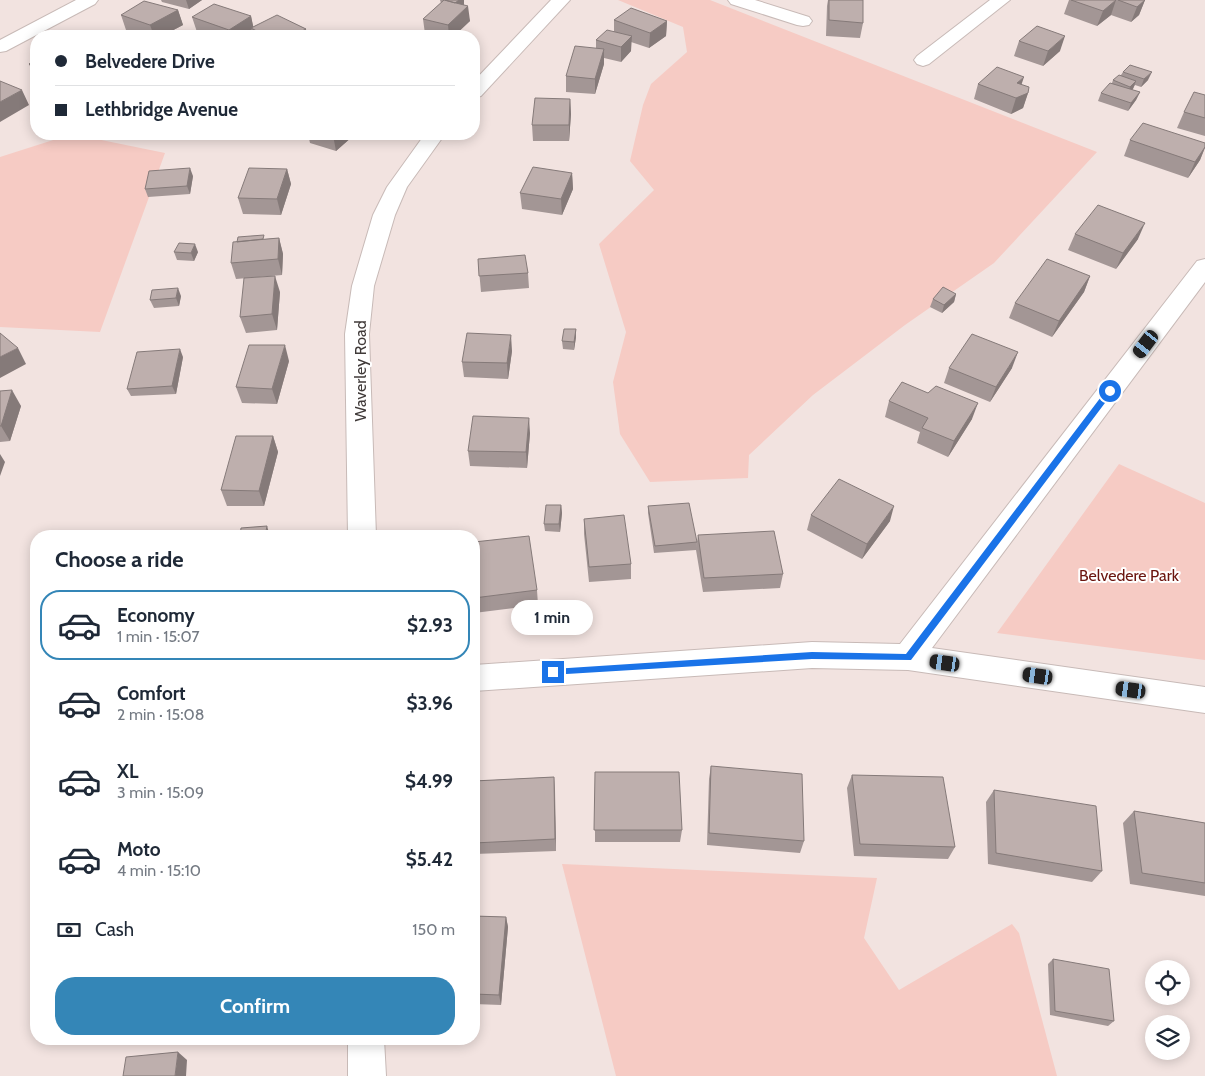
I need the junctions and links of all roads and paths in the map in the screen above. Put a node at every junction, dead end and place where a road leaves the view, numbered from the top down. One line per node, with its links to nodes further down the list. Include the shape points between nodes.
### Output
1 (89, 0): 7 (street)
2 (561, 0): 11 (street)
3 (737, 0): 5 (street)
4 (1001, 0): 10 (street)
5 (802, 21)
6 (0, 27): 8 (street)
7 (40, 30)
8 (29, 37): 9 (street)
9 (0, 47)
10 (923, 60)
11 (480, 86)
12 (431, 140): 14 (street, Waverley Road, via 397,187 384,215 363,286 357,334)
13 (1205, 266): 15 (street)
14 (362, 530)
15 (908, 657): 16 (street, via 812,655); 17 (street)
16 (480, 678)
17 (1205, 700)
18 (366, 1045): 19 (street)
19 (367, 1076)

